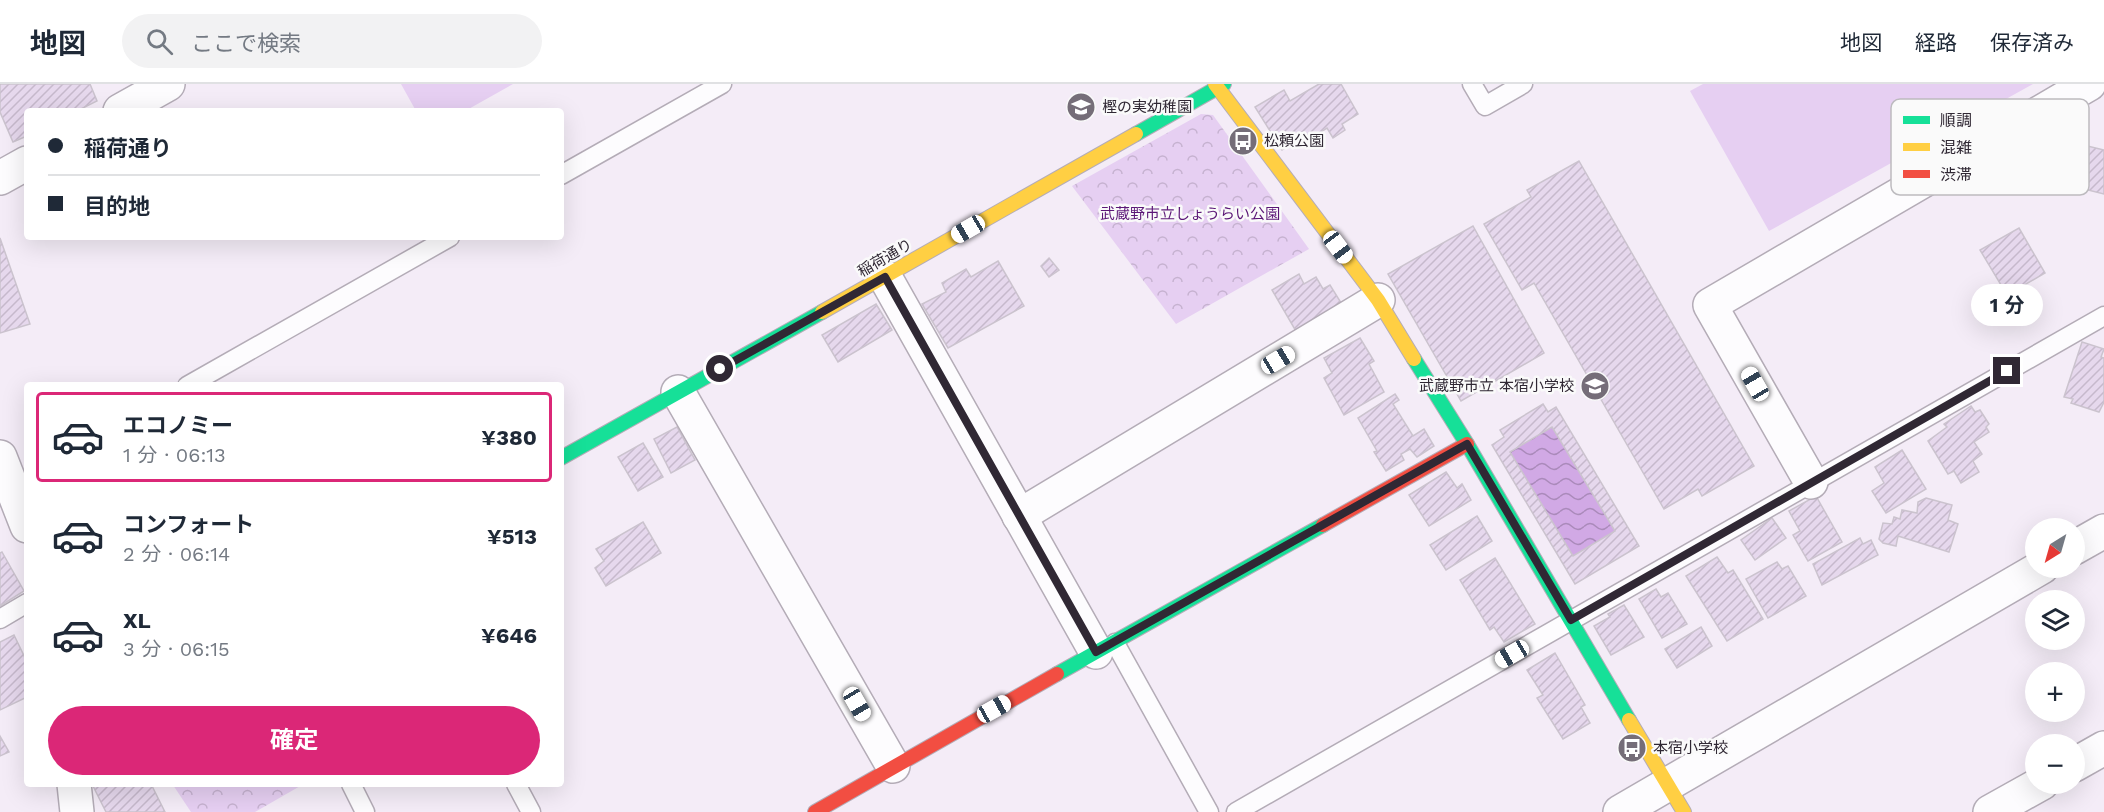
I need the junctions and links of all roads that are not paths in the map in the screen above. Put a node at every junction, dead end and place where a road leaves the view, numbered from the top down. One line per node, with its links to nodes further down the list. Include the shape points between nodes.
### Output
1 (168, 84): 8 (street)
2 (722, 84): 10 (lane)
3 (1472, 84): 4 (lane, via 1485,106)
4 (1523, 84)
5 (2089, 84): 7 (street)
6 (1218, 85): 14 (street, 稲荷通り); 15 (street)
7 (2063, 99)
8 (125, 108)
9 (24, 165): 11 (street)
10 (564, 173)
11 (0, 178)
12 (1899, 195): 22 (street, via 1710,305)
13 (445, 240): 17 (lane)
14 (885, 277): 18 (street, 稲荷通り); 24 (street)
15 (1378, 300): 19 (street); 24 (street)
16 (2104, 316): 22 (lane)
17 (194, 382)
18 (678, 393): 20 (street, 稲荷通り); 34 (street)
19 (1467, 444): 30 (street); 31 (street)
20 (564, 456)
21 (13, 472): 23 (street)
22 (1812, 482): 30 (lane)
23 (24, 514)
24 (1019, 516): 31 (street)
25 (2104, 531): 26 (street)
26 (2085, 542)
27 (2025, 578): 38 (street)
28 (24, 605): 29 (lane)
29 (0, 619)
30 (1571, 620): 38 (street); 43 (lane)
31 (1105, 648): 34 (street); 42 (lane)
32 (2104, 748): 33 (street)
33 (2085, 759)
34 (893, 766): 41 (street)
35 (352, 787): 39 (lane)
36 (518, 787): 40 (lane)
37 (2025, 792): 45 (street)
38 (1676, 798): 44 (street)
39 (365, 812)
40 (531, 812)
41 (816, 812)
42 (1209, 812)
43 (1236, 812)
44 (1620, 812)
45 (1990, 812)

